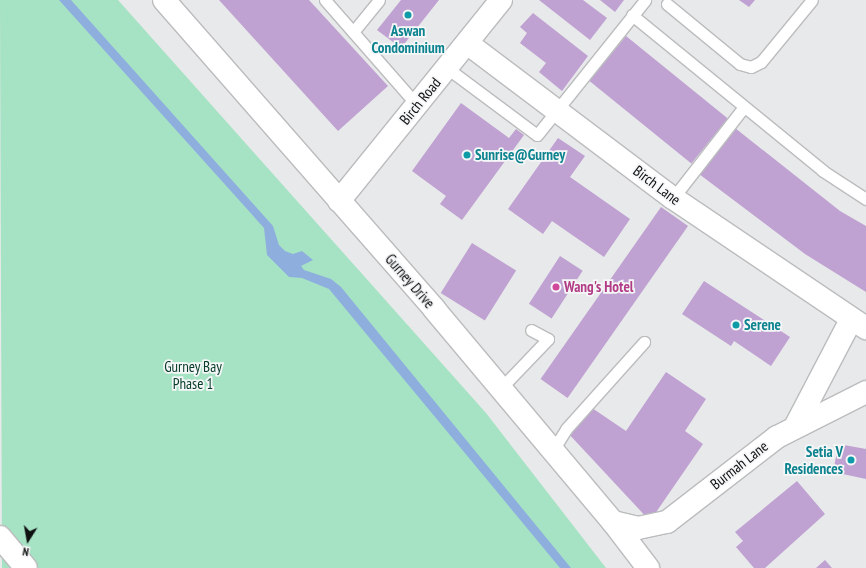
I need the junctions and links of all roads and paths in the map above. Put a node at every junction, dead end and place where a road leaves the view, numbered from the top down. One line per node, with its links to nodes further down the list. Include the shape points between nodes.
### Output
1 (164, 0): 17 (street, Gurney Drive)
2 (325, 0): 9 (lane)
3 (380, 0): 9 (lane)
4 (501, 0): 10 (street, Birch Road)
5 (645, 0): 8 (lane)
6 (812, 0): 7 (lane, via 761,62 751,68 740,64)
7 (667, 4)
8 (632, 15): 13 (lane); 14 (lane)
9 (353, 32): 12 (lane)
10 (467, 43): 11 (street, Birch Road); 14 (street, Birch Lane)
11 (447, 68): 12 (street, Birch Road); 14 (lane, via 537,135)
12 (417, 104): 17 (street, Birch Road)
13 (743, 108): 15 (lane); 16 (lane, via 823,171)
14 (557, 110): 15 (street, Birch Lane)
15 (673, 198): 18 (street, Birch Lane)
16 (866, 199)
17 (339, 201): 21 (street, Gurney Drive)
18 (859, 324): 23 (street, Birch Lane)
19 (531, 330): 21 (lane, via 548,339)
20 (644, 342): 24 (lane, via 566,429)
21 (501, 388): 24 (street, Gurney Drive)
22 (866, 392): 23 (street, Burmah Lane)
23 (796, 425): 25 (street, Burmah Lane, via 752,454 667,522 638,528)
24 (553, 450): 25 (street, Gurney Drive)
25 (613, 522): 28 (street, Gurney Drive)
26 (0, 537): 27 (street)
27 (26, 568)
28 (648, 568)

